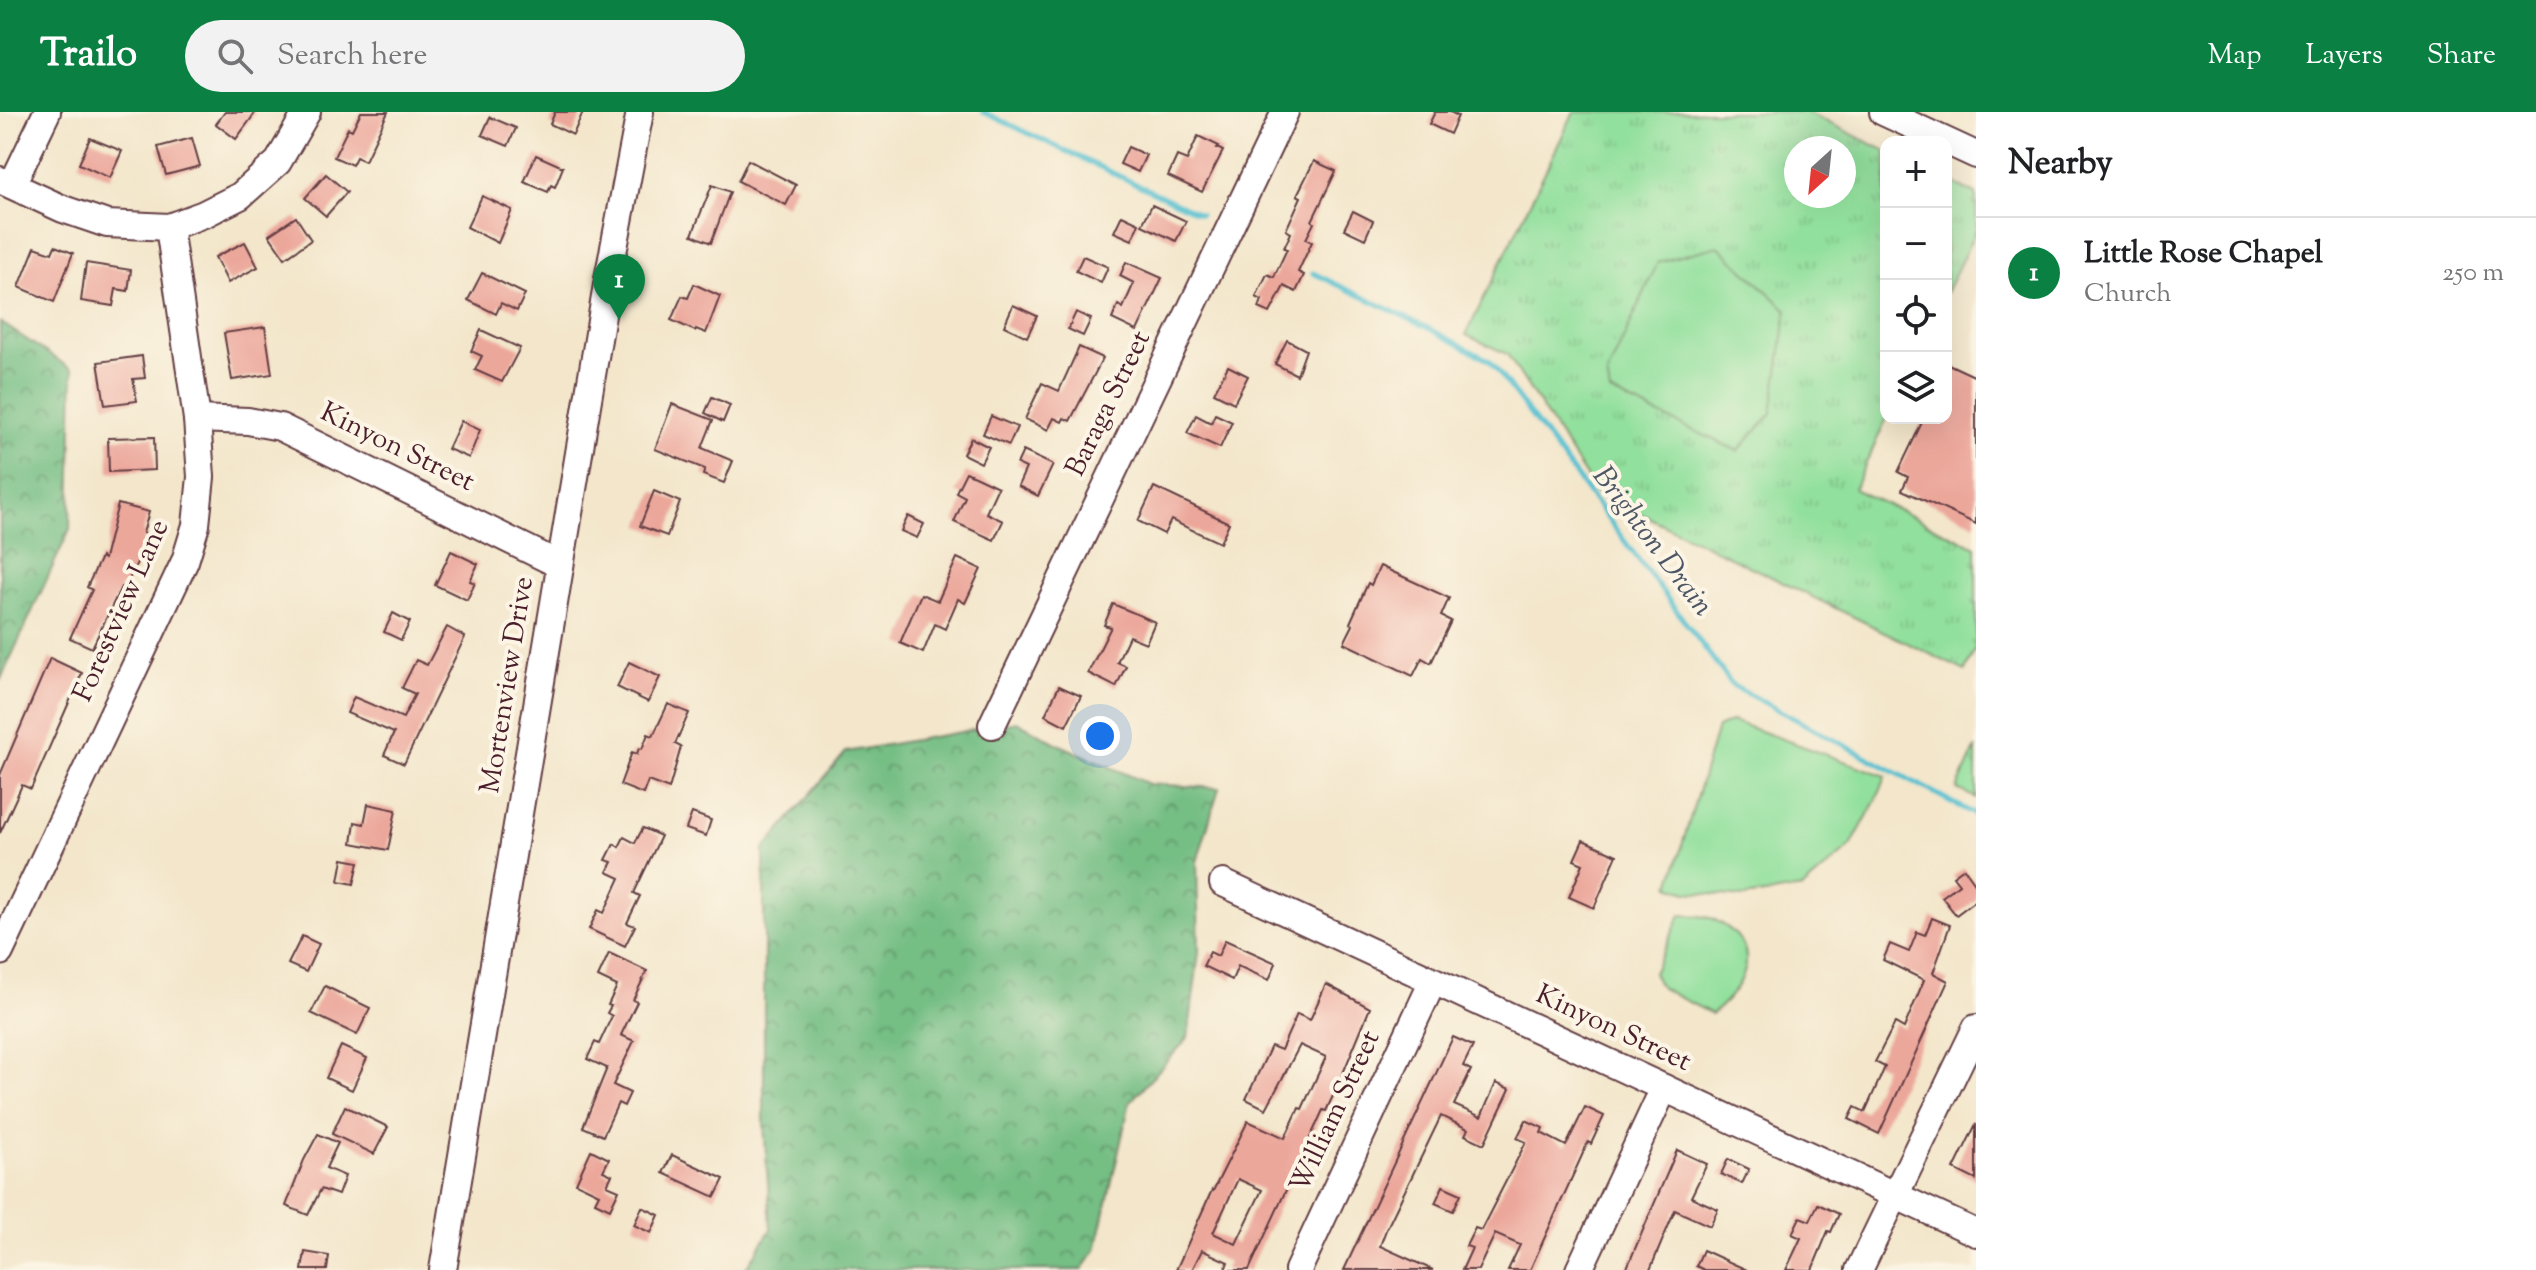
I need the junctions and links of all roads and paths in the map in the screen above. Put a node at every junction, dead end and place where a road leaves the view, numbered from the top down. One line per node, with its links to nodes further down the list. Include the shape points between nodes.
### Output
1 (47, 112): 7 (street)
2 (307, 112): 8 (street, via 278,162 240,196)
3 (640, 112): 10 (street, Mortenview Drive)
4 (1285, 112): 11 (street, Baraga Street)
5 (1883, 112): 6 (street)
6 (1976, 155)
7 (6, 183): 8 (street, via 107,224)
8 (169, 227): 9 (street, Forestview Lane)
9 (197, 419): 10 (street, Kinyon Street, via 280,427); 13 (street, Forestview Lane, via 201,480 185,561)
10 (560, 565): 19 (street, Mortenview Drive)
11 (992, 725)
12 (1223, 883): 14 (street, Kinyon Street)
13 (0, 952)
14 (1433, 981): 16 (street, Kinyon Street); 20 (street, William Street)
15 (1976, 1028): 17 (street)
16 (1664, 1088): 17 (street, Kinyon Street); 21 (street)
17 (1896, 1195): 18 (street, Kinyon Street); 22 (street)
18 (1976, 1233)
19 (443, 1270)
20 (1298, 1270)
21 (1579, 1270)
22 (1859, 1270)

